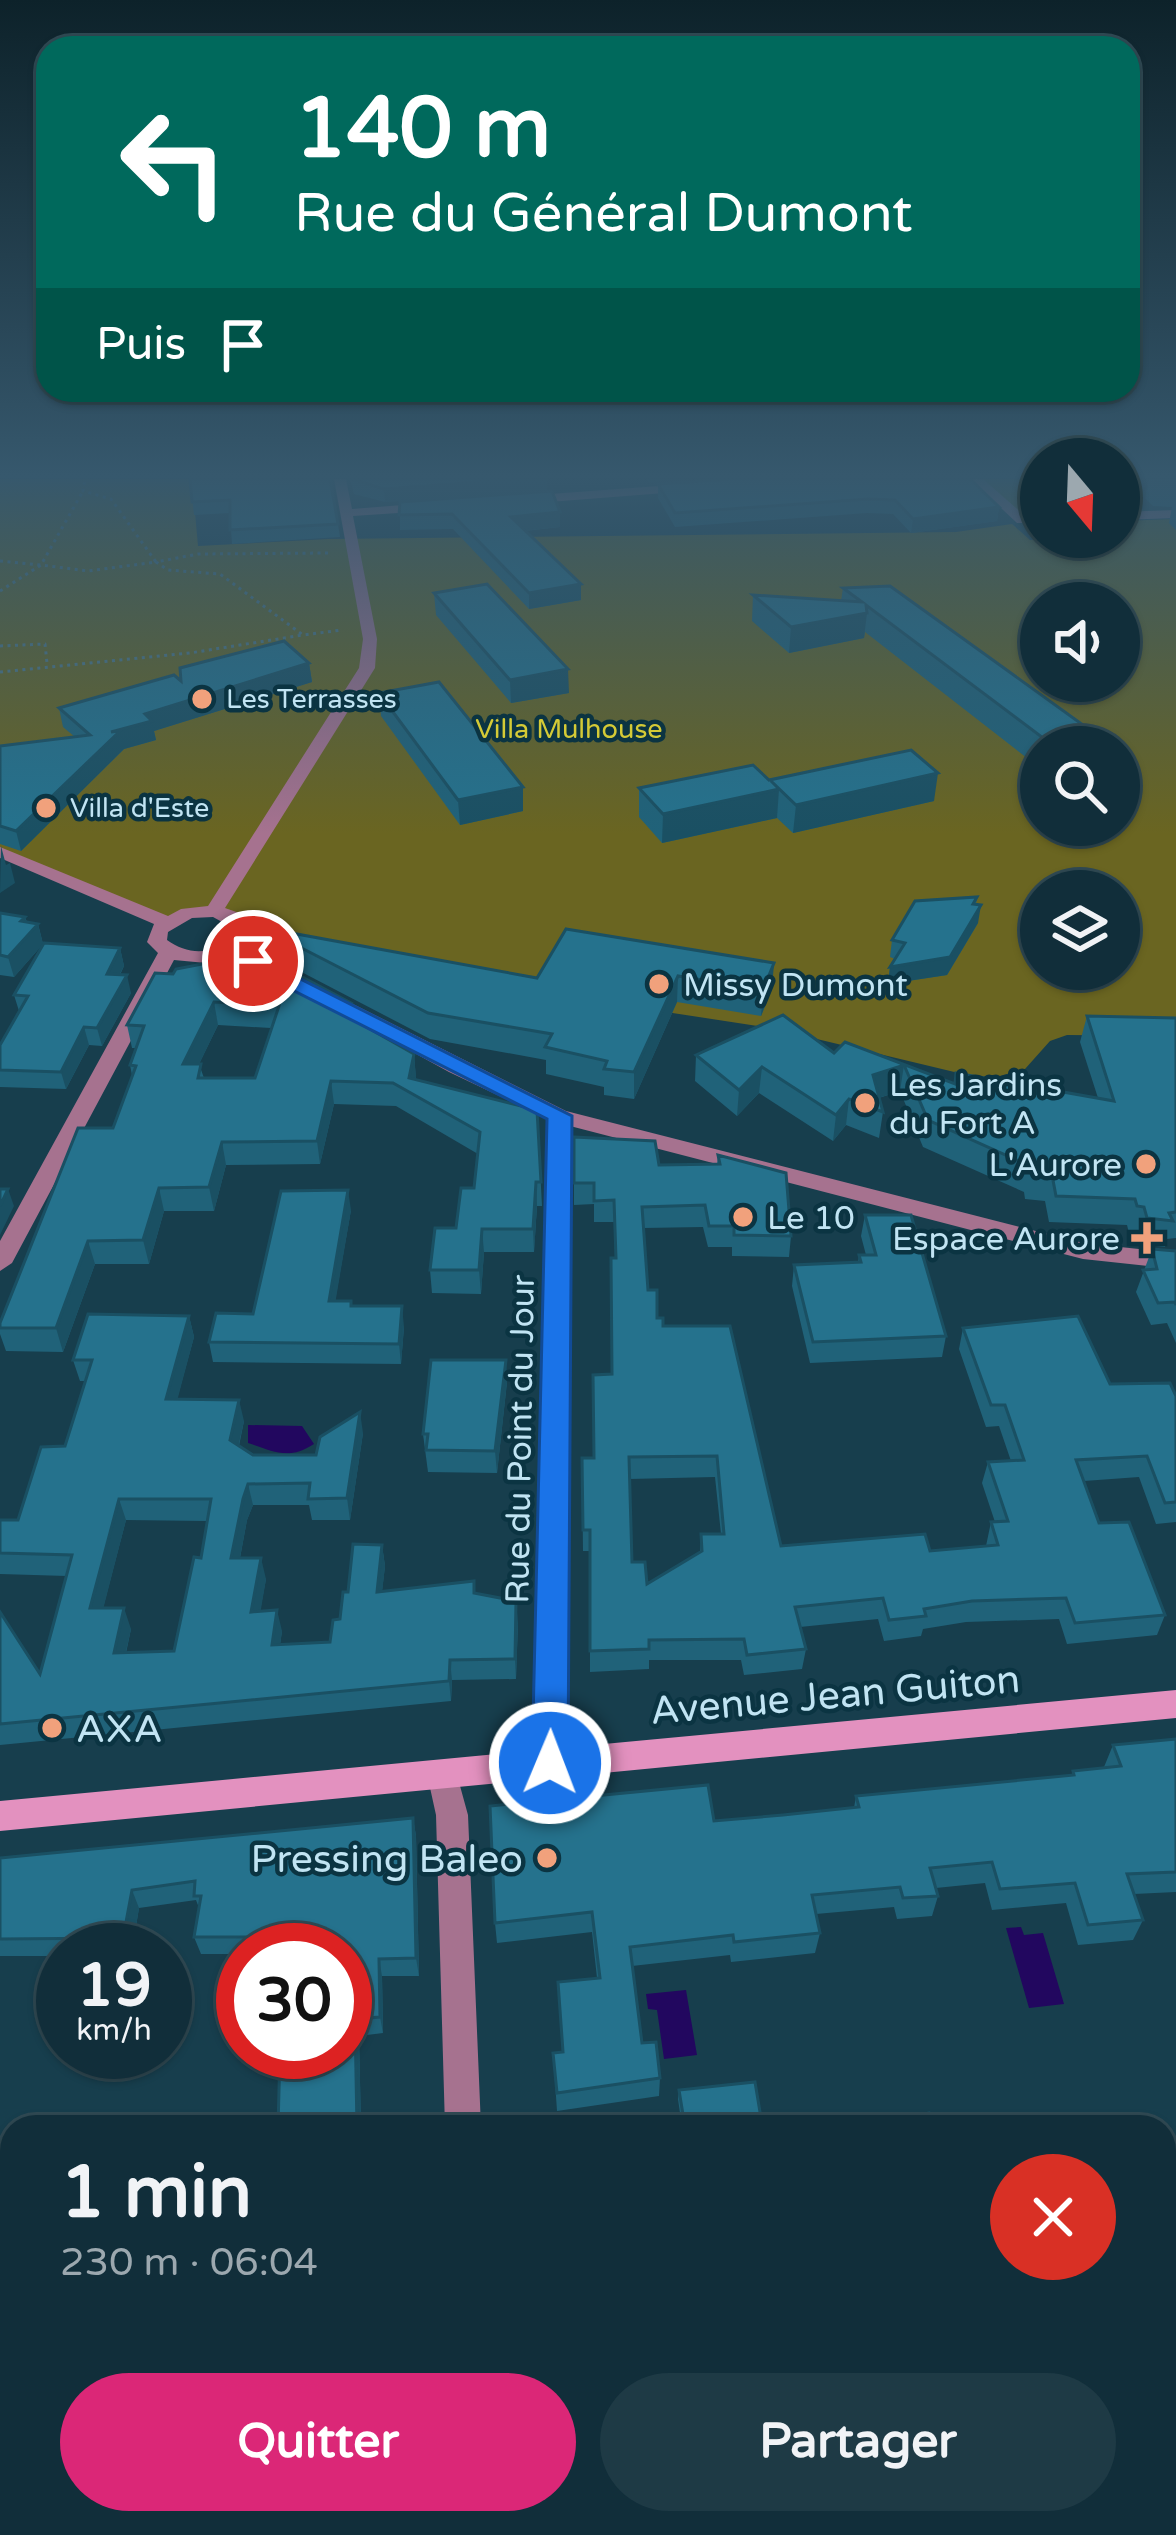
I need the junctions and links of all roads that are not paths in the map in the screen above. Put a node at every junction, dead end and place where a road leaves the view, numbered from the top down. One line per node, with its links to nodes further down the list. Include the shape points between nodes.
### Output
1 (363, 597): 3 (street, via 367,668)
2 (0, 852): 4 (street)
3 (214, 911): 4 (street); 5 (street, via 243,927)
4 (166, 922): 6 (street, via 156,935)
5 (227, 950): 6 (street, via 191,958); 7 (street)
6 (168, 953): 9 (street)
7 (560, 1116): 8 (street, via 1083,1251); 11 (street, Rue du Point du Jour)
8 (1176, 1261)
9 (0, 1263)
10 (1176, 1704): 11 (main road, Avenue Jean Guiton)
11 (550, 1763): 12 (main road, Avenue Jean Guiton)
12 (443, 1774): 13 (main road, Avenue Jean Guiton); 14 (street, via 452,1815)
13 (0, 1816)
14 (463, 2115)

